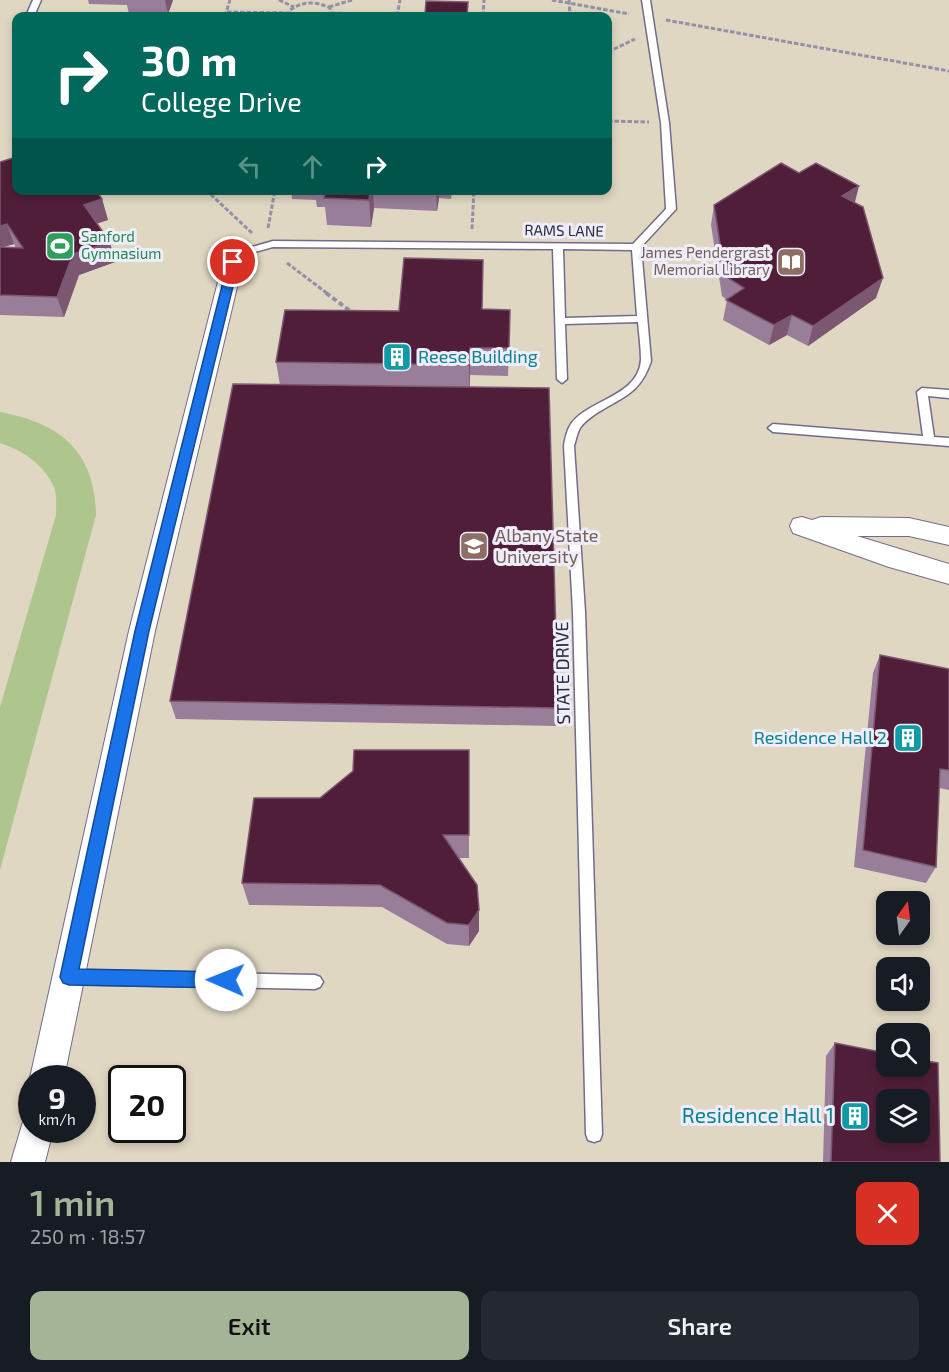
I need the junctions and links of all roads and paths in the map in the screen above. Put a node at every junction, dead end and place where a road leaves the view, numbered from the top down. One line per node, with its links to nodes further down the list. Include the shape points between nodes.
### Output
1 (279, 0): 7 (path)
2 (352, 0): 8 (path)
3 (552, 0): 6 (path)
4 (646, 0): 11 (lane)
5 (313, 1): 7 (path); 8 (path)
6 (569, 2): 11 (path)
7 (294, 7): 9 (path)
8 (328, 7): 10 (path)
9 (290, 12)
10 (330, 12)
11 (649, 17): 12 (lane); 14 (path)
12 (651, 30): 13 (path); 16 (lane)
13 (612, 50)
14 (949, 71)
15 (612, 121): 16 (path)
16 (665, 123): 23 (lane, via 671,209)
17 (211, 195): 20 (path)
18 (274, 195): 20 (path)
19 (474, 195): 21 (path)
20 (265, 246): 21 (lane, RAMS LANE); 24 (lane, RAMS LANE, via 248,251); 25 (path)
21 (472, 246): 22 (lane, RAMS LANE)
22 (558, 246): 23 (lane, RAMS LANE); 27 (lane)
23 (636, 247): 26 (lane, STATE DRIVE)
24 (233, 262): 35 (street, via 142,631)
25 (359, 317)
26 (642, 319): 27 (lane); 38 (lane, STATE DRIVE, via 646,361 643,375 633,387 575,425 569,446 579,612)
27 (560, 321): 28 (lane)
28 (562, 379)
29 (949, 394): 31 (lane, via 922,392)
30 (773, 428): 31 (lane)
31 (929, 440): 32 (lane)
32 (949, 442)
33 (949, 536): 34 (street, via 909,527 802,526)
34 (949, 574)
35 (69, 977): 36 (lane); 37 (street)
36 (315, 982)
37 (50, 1065)
38 (594, 1134)
39 (33, 1143): 40 (street)
40 (28, 1162)

